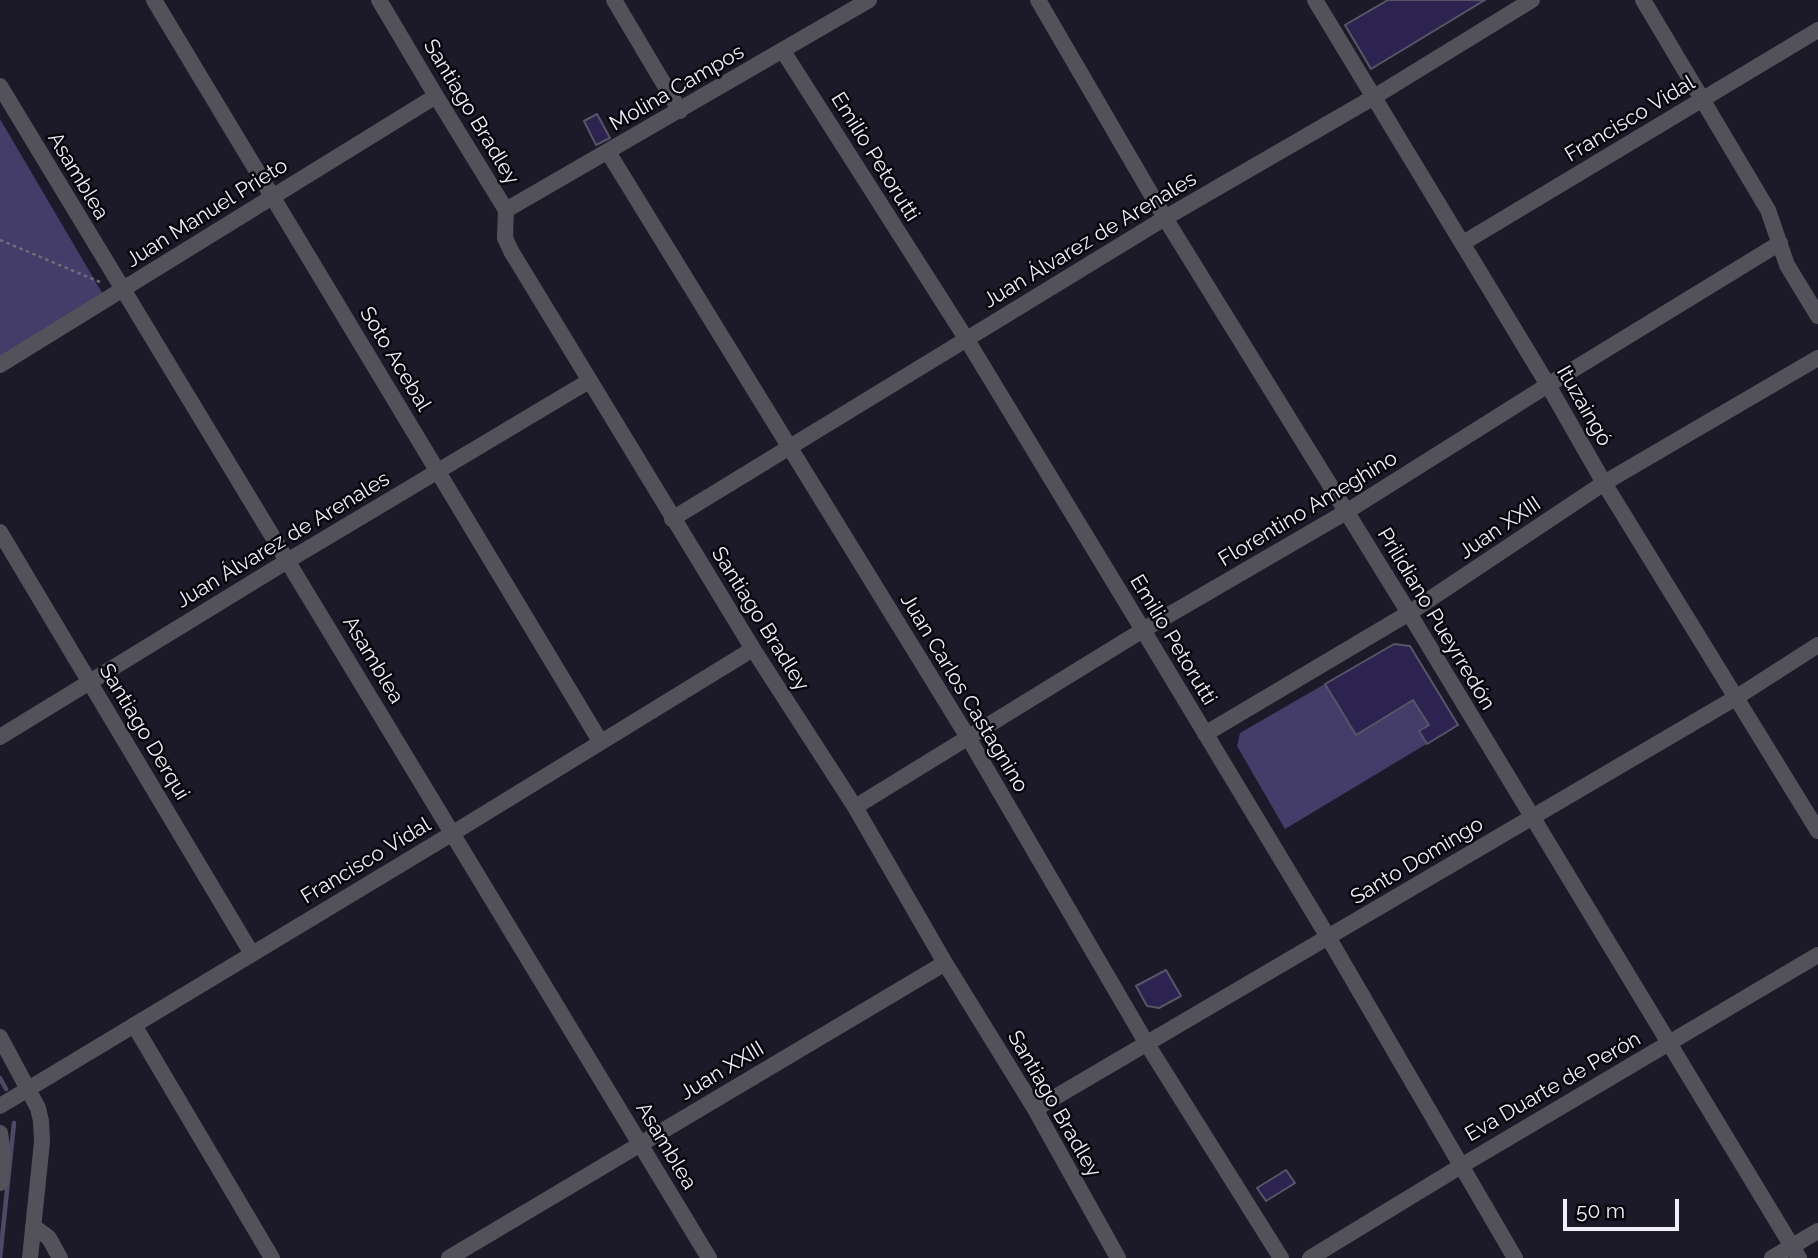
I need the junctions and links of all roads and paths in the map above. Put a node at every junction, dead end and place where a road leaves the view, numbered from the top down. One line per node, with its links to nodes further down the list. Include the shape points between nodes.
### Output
1 (154, 0): 18 (street, Soto Acebal)
2 (379, 0): 13 (street, Santiago Bradley)
3 (614, 0): 16 (street)
4 (869, 0): 9 (street, Molina Campos)
5 (1038, 0): 20 (street, Prilidiano Pueyrredón)
6 (1315, 0): 14 (street, Ituzaingó)
7 (1532, 0): 14 (street, Juan Álvarez de Arenales)
8 (1643, 0): 15 (street)
9 (850, 5): 11 (street, Molina Campos)
10 (1818, 30): 15 (street, Francisco Vidal)
11 (783, 51): 16 (street, Molina Campos); 26 (street, Emilio Petorutti)
12 (0, 86): 24 (street, Asamblea)
13 (436, 96): 18 (street, Juan Manuel Prieto); 19 (street, Santiago Bradley)
14 (1374, 97): 20 (street, Juan Álvarez de Arenales); 22 (street, Ituzaingó)
15 (1703, 100): 22 (street, Francisco Vidal); 23 (street, via 1768,210)
16 (680, 111): 17 (street, Molina Campos)
17 (608, 152): 19 (street, Molina Campos); 31 (street, Juan Carlos Castagnino)
18 (272, 197): 24 (street, Juan Manuel Prieto); 32 (street, Soto Acebal)
19 (506, 210): 29 (street, Santiago Bradley, via 505,238 511,251)
20 (1166, 218): 26 (street, Juan Álvarez de Arenales); 34 (street, Prilidiano Pueyrredón)
21 (0, 240): 24 (path)
22 (1463, 243): 30 (street, Ituzaingó)
23 (1780, 243): 25 (street, via 1787,265); 30 (street, Florentino Ameghino)
24 (122, 291): 28 (street, Juan Manuel Prieto); 37 (street, Asamblea)
25 (1818, 316)
26 (967, 340): 31 (street, Juan Álvarez de Arenales); 39 (street, Emilio Petorutti)
27 (1818, 358): 33 (street, Juan XXIII)
28 (0, 365)
29 (589, 381): 32 (street, Juan Álvarez de Arenales); 35 (street, Santiago Bradley)
30 (1548, 385): 33 (street, Ituzaingó); 34 (street, Florentino Ameghino)
31 (789, 446): 35 (street, Juan Álvarez de Arenales); 46 (street, Juan Carlos Castagnino)
32 (439, 471): 37 (street, Juan Álvarez de Arenales); 47 (street, Soto Acebal)
33 (1604, 483): 38 (street, Juan XXIII); 43 (street, Ituzaingó)
34 (1346, 512): 38 (street, Prilidiano Pueyrredón); 39 (street, Florentino Ameghino)
35 (672, 519): 41 (street, Santiago Bradley)
36 (0, 532): 42 (street, Santiago Derqui)
37 (289, 560): 42 (street, Juan Álvarez de Arenales); 51 (street, Asamblea)
38 (1409, 613): 44 (street, Juan XXIII); 49 (street, Prilidiano Pueyrredón)
39 (1143, 630): 44 (street, Emilio Petorutti); 46 (street, Florentino Ameghino)
40 (1818, 645): 43 (street, Santo Domingo)
41 (752, 649): 47 (street, Francisco Vidal); 48 (street, Santiago Bradley)
42 (90, 681): 45 (street, Juan Álvarez de Arenales); 53 (street, Santiago Derqui)
43 (1737, 696): 49 (street, Santo Domingo); 50 (street, Ituzaingó)
44 (1205, 733): 52 (street, Emilio Petorutti)
45 (0, 737)
46 (969, 739): 48 (street, Florentino Ameghino); 59 (street, Juan Carlos Castagnino)
47 (600, 741): 51 (street, Francisco Vidal)
48 (855, 807): 55 (street, Santiago Bradley)
49 (1531, 817): 52 (street, Santo Domingo); 58 (street, Prilidiano Pueyrredón)
50 (1818, 831)
51 (453, 833): 53 (street, Francisco Vidal); 64 (street, Asamblea)
52 (1328, 937): 59 (street, Santo Domingo); 65 (street, Emilio Petorutti)
53 (252, 954): 56 (street, Francisco Vidal)
54 (1818, 955): 58 (street, Eva Duarte de Perón)
55 (945, 963): 62 (street, Santiago Bradley); 64 (street, Juan XXIII)
56 (134, 1025): 60 (street, Francisco Vidal); 72 (street)
57 (0, 1037): 60 (street)
58 (1670, 1043): 65 (street, Eva Duarte de Perón); 69 (street, Prilidiano Pueyrredón)
59 (1147, 1044): 62 (street, Santo Domingo); 76 (street, Juan Carlos Castagnino)
60 (28, 1089): 61 (street, Francisco Vidal); 67 (street, via 38,1108 41,1131)
61 (0, 1105)
62 (1035, 1109): 75 (street, Santiago Bradley)
63 (0, 1133): 66 (street)
64 (640, 1143): 73 (street, Juan XXIII); 74 (street, Asamblea)
65 (1461, 1166): 77 (street, Eva Duarte de Perón); 78 (street, Emilio Petorutti)
66 (0, 1183)
67 (33, 1226): 70 (street); 71 (street, via 49,1238)
68 (1818, 1231): 69 (street)
69 (1796, 1252): 79 (street)
70 (30, 1258)
71 (60, 1258)
72 (272, 1258)
73 (449, 1258)
74 (709, 1258)
75 (1118, 1258)
76 (1282, 1258)
77 (1310, 1258)
78 (1515, 1258)
79 (1772, 1258)

